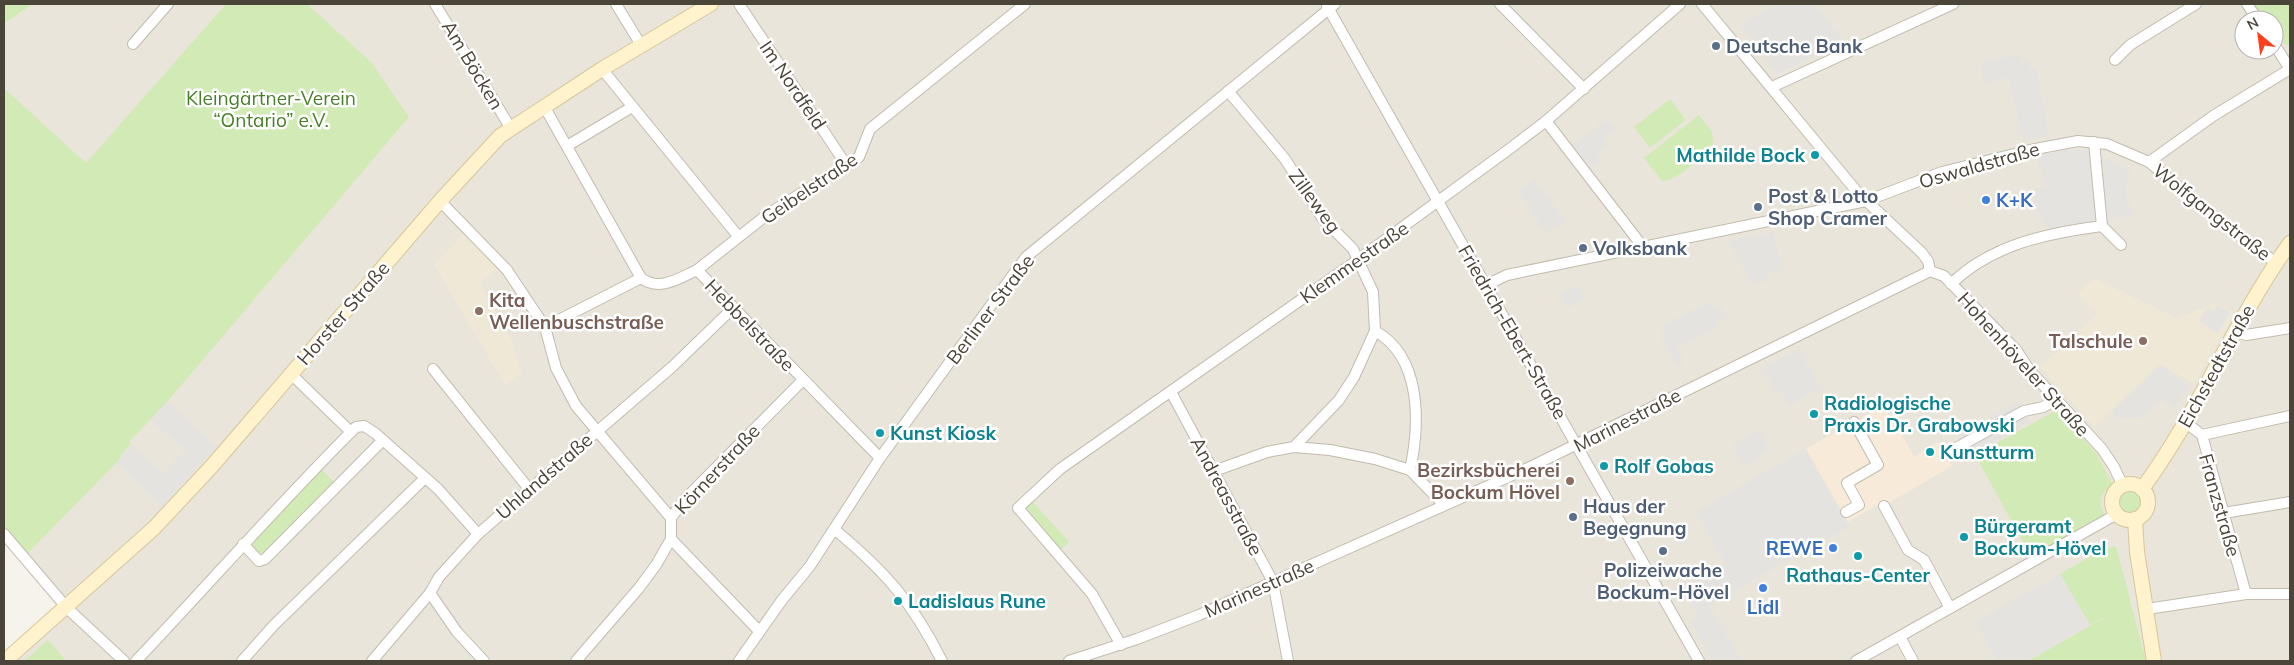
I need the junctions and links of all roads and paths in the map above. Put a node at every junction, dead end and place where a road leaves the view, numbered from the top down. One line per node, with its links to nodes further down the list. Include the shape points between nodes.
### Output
1 (168, 4): 13 (street)
2 (435, 4): 24 (street, Am Böcken)
3 (616, 4): 14 (street)
4 (711, 4): 14 (street, Horster Straße)
5 (740, 4): 28 (street, Im Nordfeld)
6 (1026, 4): 28 (street, Geibelstraße, via 870,129 863,152)
7 (1500, 4): 19 (street)
8 (1680, 4): 19 (street, Klemmestraße)
9 (1702, 4): 18 (street)
10 (1953, 4): 18 (street)
11 (2196, 4): 15 (street, via 2130,45)
12 (1330, 6): 20 (street, Berliner Straße); 31 (street, Friedrich-Ebert-Straße)
13 (133, 44)
14 (642, 45): 16 (street, Horster Straße)
15 (2115, 60)
16 (602, 69): 21 (street, Horster Straße); 22 (street)
17 (2290, 69): 27 (street, via 2213,116)
18 (1772, 87): 30 (street)
19 (1584, 89): 23 (street, Klemmestraße)
20 (1228, 91): 37 (street, Zilleweg, via 1275,146 1324,218); 64 (street, Berliner Straße, via 1026,257)
21 (544, 106): 24 (street, Horster Straße); 26 (street)
22 (632, 107): 26 (street); 33 (street)
23 (1546, 121): 31 (street, Klemmestraße); 36 (street)
24 (510, 127): 29 (street, Horster Straße)
25 (2094, 142): 27 (street, Oswaldstraße, via 2108,144); 30 (street, Oswaldstraße, via 2058,144 1987,160 1942,172); 32 (street)
26 (567, 146): 41 (street)
27 (2149, 162): 38 (street, Wolfgangstraße)
28 (847, 166): 33 (street, Geibelstraße)
29 (440, 201): 45 (street, via 507,270); 50 (street, Horster Straße)
30 (1866, 201): 36 (street, Oswaldstraße); 40 (street, via 1922,253)
31 (1438, 202): 37 (street, Klemmestraße); 43 (street, Friedrich-Ebert-Straße)
32 (2102, 226): 35 (street); 42 (street, via 2054,232 2028,240 1978,262)
33 (738, 236): 39 (street, Geibelstraße)
34 (2290, 244): 38 (street, Eichstedtstraße)
35 (2121, 245)
36 (1643, 247): 43 (street, Oswaldstraße, via 1507,275)
37 (1359, 259): 47 (street, Zilleweg, via 1373,292); 52 (street, Klemmestraße)
38 (2276, 263): 48 (street, Eichstedtstraße)
39 (697, 270): 41 (street, Hebbelstraße, via 662,285 648,283); 44 (street, Hebbelstraße)
40 (1930, 271): 42 (street, Hohenhöveler Straße, via 1944,276); 61 (street, Marinestraße)
41 (641, 278): 45 (street)
42 (1951, 284): 53 (street, Hohenhöveler Straße, via 2018,351 2030,371)
43 (1486, 285): 61 (street, Friedrich-Ebert-Straße)
44 (733, 308): 51 (street, Hebbelstraße); 57 (street, Uhlandstraße, via 672,367)
45 (545, 327): 57 (street, via 564,386)
46 (2290, 328): 48 (street, via 2246,335)
47 (1375, 330): 62 (street, Zilleweg, via 1354,377 1339,400); 66 (street, via 1394,345 1413,390 1417,418)
48 (2236, 331): 56 (street, Eichstedtstraße)
49 (433, 369): 69 (street)
50 (291, 374): 58 (street); 88 (street, Horster Straße, via 160,522)
51 (803, 380): 64 (street, Hebbelstraße); 77 (street, Körnerstraße, via 684,500)
52 (1171, 392): 65 (street, Andreasstraße); 93 (street, Klemmestraße, via 1060,469 1018,508 1092,594)
53 (2056, 400): 63 (street, via 2024,411); 68 (street, Hohenhöveler Straße, via 2102,449)
54 (2290, 416): 59 (street)
55 (1854, 422): 74 (street, via 1878,465 1847,483 1859,505)
56 (2185, 422): 59 (street, Franzstraße); 70 (street, Eichstedtstraße)
57 (596, 430): 69 (street, Uhlandstraße); 77 (street)
58 (351, 432): 60 (street, via 364,426); 83 (street)
59 (2202, 436): 75 (street, Franzstraße)
60 (384, 440): 67 (street); 83 (street, via 265,559 259,561)
61 (1577, 445): 72 (street, Marinestraße); 105 (street, Friedrich-Ebert-Straße)
62 (1294, 447): 65 (street, via 1267,452); 66 (street, via 1330,450)
63 (1945, 454)
64 (880, 458): 79 (street, Berliner Straße)
65 (1214, 470): 84 (street, Andreasstraße)
66 (1410, 470): 72 (street)
67 (426, 478): 81 (street); 97 (street, via 274,625)
68 (2123, 486): 70 (street, via 2133,484); 76 (street, via 2113,498)
69 (528, 489): 81 (street, Uhlandstraße)
70 (2142, 489): 78 (street, via 2148,498 2147,509)
71 (2290, 502): 75 (street)
72 (1444, 505): 84 (street, Marinestraße)
73 (1884, 506): 89 (street, via 1908,550 1924,560)
74 (1846, 512)
75 (2224, 513): 86 (street, Franzstraße)
76 (2117, 514): 78 (street, via 2125,519); 89 (street)
77 (671, 518): 82 (street, Körnerstraße)
78 (2135, 519): 90 (street)
79 (834, 530): 91 (street, Berliner Straße); 102 (street, via 868,557 899,590)
80 (4, 534): 88 (street)
81 (478, 534): 85 (street, Uhlandstraße, via 439,577)
82 (672, 539): 91 (street); 100 (street, Körnerstraße, via 639,588)
83 (243, 544): 96 (street)
84 (1273, 582): 93 (street, Marinestraße); 104 (street, Andreasstraße)
85 (430, 593): 98 (street, Uhlandstraße); 99 (street, via 457,632)
86 (2246, 594): 87 (street); 90 (street)
87 (2290, 594)
88 (67, 608): 94 (street, Horster Straße); 95 (street)
89 (1950, 608): 92 (street)
90 (2146, 609): 108 (street)
91 (759, 631): 101 (street, Berliner Straße)
92 (1900, 637): 106 (street); 107 (street)
93 (1121, 645): 103 (street, Marinestraße)
94 (4, 661)
95 (124, 661)
96 (136, 661)
97 (242, 661)
98 (372, 661)
99 (484, 661)
100 (576, 661)
101 (738, 661)
102 (942, 661)
103 (1069, 661)
104 (1288, 661)
105 (1699, 661)
106 (1856, 661)
107 (1913, 661)
108 (2154, 661)

